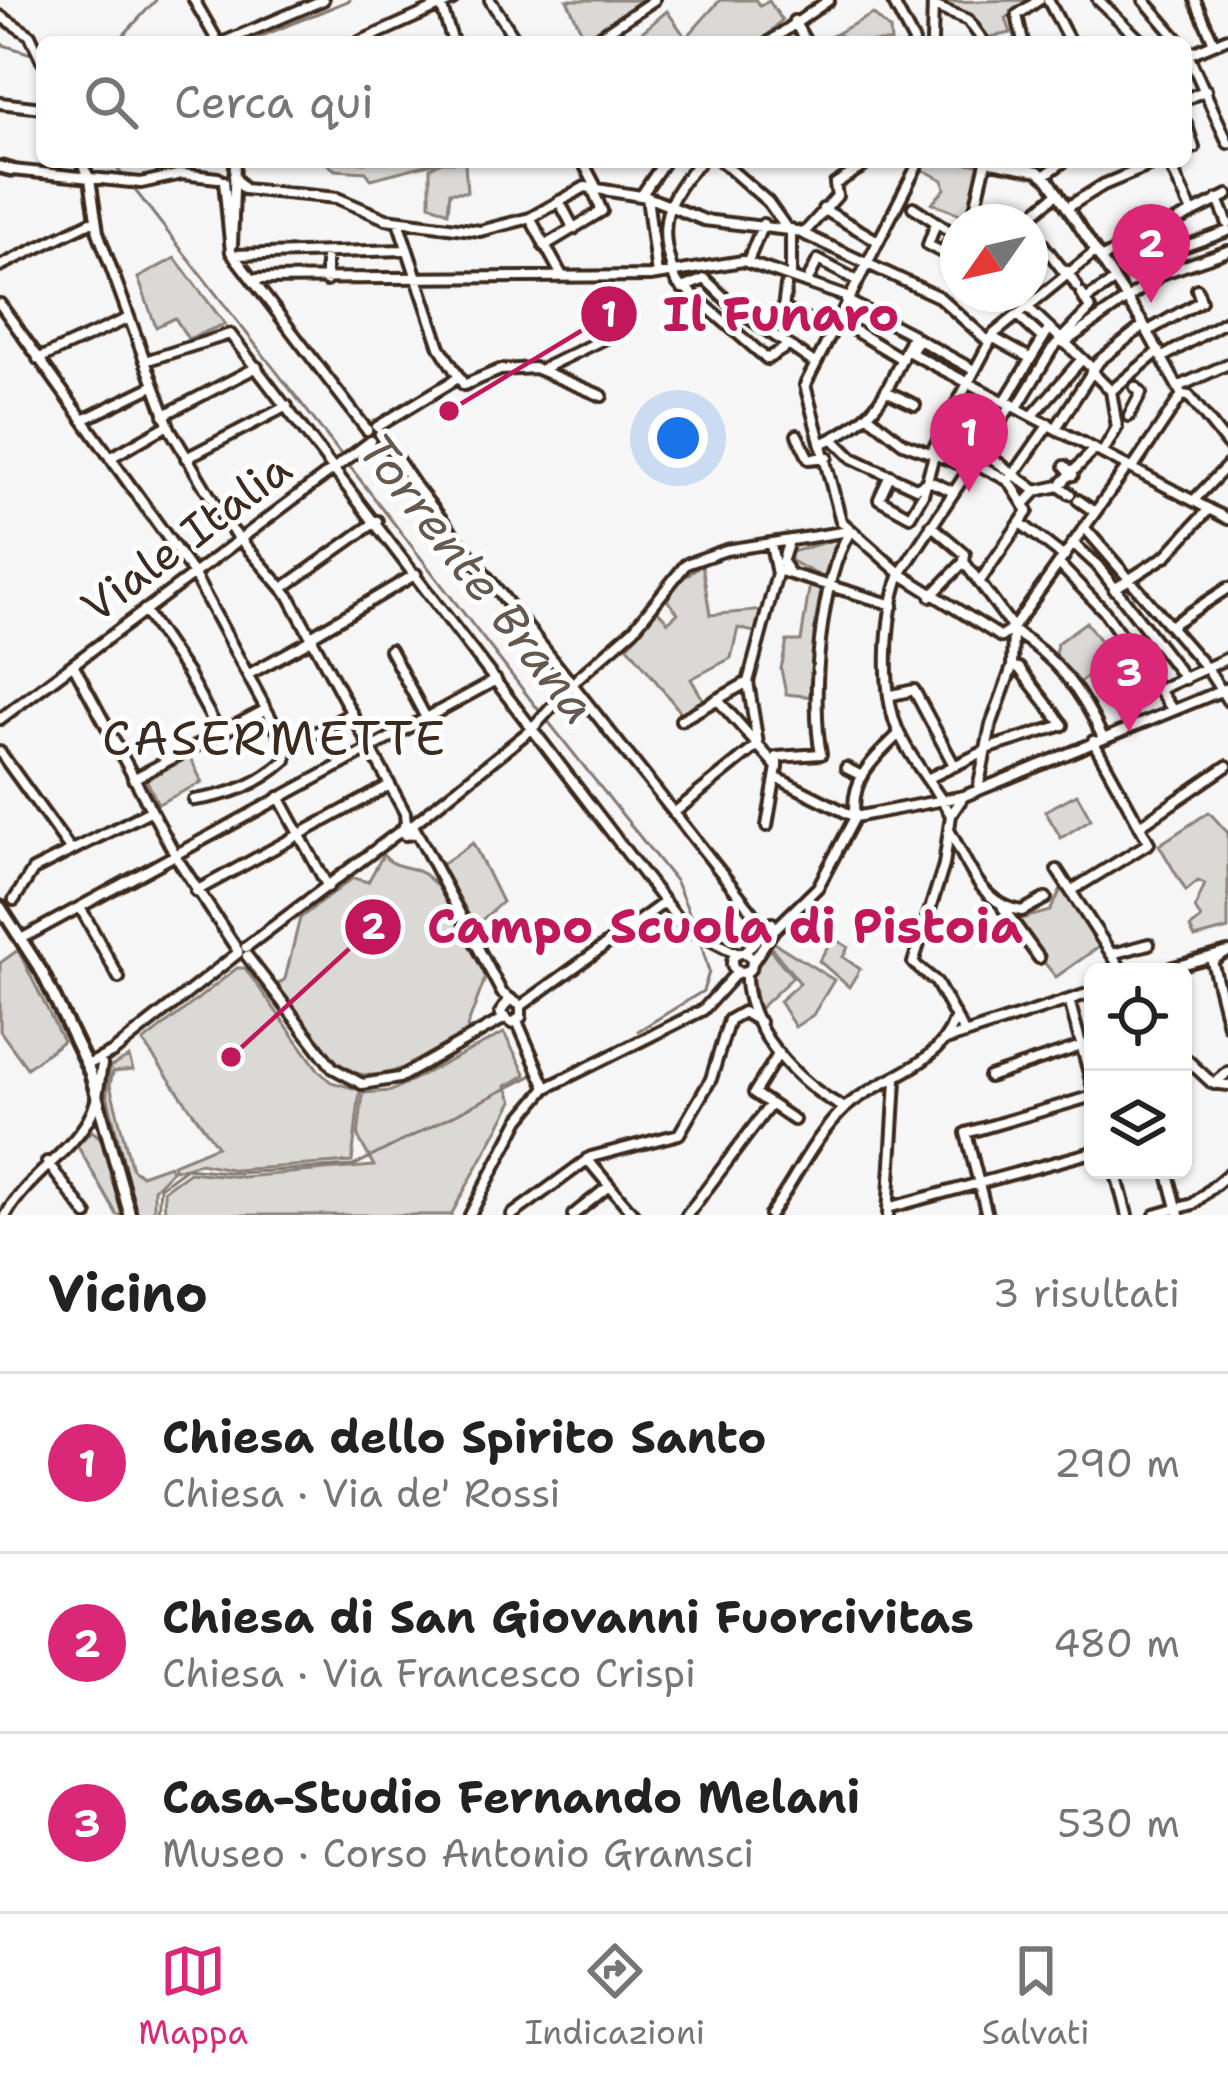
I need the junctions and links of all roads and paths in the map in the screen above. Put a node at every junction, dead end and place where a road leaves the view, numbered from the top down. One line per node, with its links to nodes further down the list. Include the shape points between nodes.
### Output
1 (194, 0): 16 (street)
2 (323, 0): 17 (street)
3 (453, 0): 13 (street)
4 (490, 0): 20 (street)
5 (654, 0): 21 (street)
6 (829, 0): 15 (street)
7 (892, 0): 24 (street)
8 (1098, 0): 29 (street)
9 (1144, 0): 30 (street)
10 (1196, 0): 32 (street)
11 (1037, 1): 27 (street, via 1017,15); 28 (street)
12 (934, 3): 25 (street); 26 (street, via 968,20)
13 (441, 5): 18 (street); 19 (street)
14 (0, 16): 33 (street)
15 (794, 21): 22 (street); 23 (street)
16 (217, 36)
17 (236, 36)
18 (372, 36)
19 (451, 36)
20 (513, 36)
21 (600, 36)
22 (776, 36)
23 (803, 36)
24 (912, 36)
25 (932, 36)
26 (980, 36)
27 (1022, 36)
28 (1065, 36)
29 (1136, 36)
30 (1175, 36)
31 (1228, 38): 32 (street)
32 (1214, 44): 34 (street)
33 (36, 45)
34 (1192, 51)
35 (1192, 63): 36 (street)
36 (1206, 90): 37 (street); 41 (street)
37 (1192, 96)
38 (0, 103): 39 (street)
39 (36, 107)
40 (1192, 142): 42 (street)
41 (1228, 143)
42 (1194, 148)
43 (84, 168): 57 (street)
44 (229, 168): 56 (street)
45 (585, 168): 58 (street)
46 (660, 168): 60 (street)
47 (695, 168): 63 (street)
48 (729, 168): 77 (street)
49 (860, 168): 68 (street, via 835,184 837,196)
50 (916, 168): 80 (street)
51 (986, 168): 64 (street)
52 (1144, 168): 67 (street)
53 (1172, 168): 69 (street)
54 (4, 169): 57 (street)
55 (1041, 169): 59 (street)
56 (223, 175): 57 (street); 72 (street, via 241,189 341,198); 90 (street)
57 (90, 179): 71 (street)
58 (594, 189): 60 (street); 62 (street); 78 (street, via 603,208)
59 (1058, 193): 65 (street); 67 (street)
60 (644, 196): 63 (street); 98 (street)
61 (1223, 197): 69 (street); 76 (street)
62 (560, 201): 70 (street); 78 (street)
63 (668, 204): 74 (street, via 704,220); 96 (street, via 665,243)
64 (976, 204)
65 (1046, 204)
66 (913, 207): 73 (street)
67 (1068, 207): 89 (street)
68 (823, 208): 79 (street); 80 (street)
69 (1191, 211): 81 (street)
70 (530, 218): 72 (street, via 488,231); 82 (street)
71 (95, 220): 93 (street); 119 (street)
72 (398, 221): 83 (street)
73 (937, 223): 75 (street); 85 (street, via 928,245)
74 (761, 224): 77 (street); 91 (street)
75 (940, 225)
76 (1228, 227): 81 (street, via 1138,263)
77 (788, 228): 79 (street); 99 (street)
78 (574, 229): 82 (street)
79 (803, 234): 84 (street)
80 (876, 240): 92 (street)
81 (1128, 242): 89 (street)
82 (544, 246): 97 (street)
83 (404, 250): 88 (street); 103 (street)
84 (840, 251): 92 (street); 94 (street)
85 (940, 251)
86 (1048, 251): 95 (street)
87 (1228, 251): 113 (street, via 1164,273)
88 (326, 254): 90 (street); 102 (street)
89 (1098, 256): 95 (street); 106 (street)
90 (236, 258): 100 (street)
91 (748, 261): 96 (street); 99 (street)
92 (865, 263): 105 (street); 129 (street, via 939,297)
93 (0, 266)
94 (832, 267): 104 (street, via 818,260); 105 (street)
95 (1066, 272): 107 (street); 110 (street)
96 (674, 273): 98 (street); 108 (street)
97 (562, 275): 98 (street); 103 (street)
98 (657, 275)
99 (788, 278): 104 (street); 115 (street)
100 (252, 279): 101 (street); 112 (street)
101 (287, 280): 102 (street); 112 (street)
102 (326, 280): 103 (street)
103 (415, 280): 144 (street)
104 (808, 280): 111 (street)
105 (856, 280): 111 (street)
106 (1114, 281): 110 (street); 113 (street)
107 (1048, 285)
108 (684, 287): 131 (street, via 705,279); 131 (street, via 767,359)
109 (1197, 289): 124 (street, via 1201,301)
110 (1081, 293): 123 (street, via 1090,308)
111 (846, 298): 120 (street); 128 (street)
112 (268, 299): 164 (street)
113 (1127, 299): 123 (street); 124 (street)
114 (0, 304): 134 (street)
115 (784, 309): 122 (street); 125 (street)
116 (1019, 312): 118 (street)
117 (1034, 312): 126 (street)
118 (1017, 315): 126 (street); 129 (street)
119 (129, 318): 134 (street); 136 (street)
120 (835, 319): 125 (street); 135 (street)
121 (1228, 320): 132 (street)
122 (782, 324)
123 (1080, 326): 130 (street)
124 (1146, 328): 132 (street); 141 (street)
125 (829, 329): 137 (street)
126 (1045, 333): 130 (street); 133 (street)
127 (614, 334): 143 (street)
128 (915, 338): 135 (street); 142 (street); 146 (street, via 911,353)
129 (990, 340): 133 (street); 142 (street)
130 (1060, 342): 138 (street); 147 (street)
131 (788, 346): 137 (street)
132 (1161, 354): 149 (street); 150 (street)
133 (1028, 357): 145 (street)
134 (38, 359): 161 (street)
135 (902, 359): 151 (street)
136 (145, 361): 140 (street, via 227,332); 148 (street)
137 (813, 362): 167 (street, via 805,385)
138 (1080, 362): 141 (street); 158 (street)
139 (1228, 364): 149 (street)
140 (257, 367): 157 (street); 160 (street)
141 (1094, 368): 150 (street); 163 (street)
142 (972, 369): 146 (street)
143 (542, 370): 144 (street, via 504,370 466,386); 153 (street)
144 (458, 378): 164 (street, Viale Italia)
145 (1016, 379): 147 (street); 155 (street)
146 (966, 380): 155 (street); 170 (street)
147 (1031, 384): 155 (street)
148 (153, 386): 160 (street); 161 (street)
149 (1181, 390): 168 (street); 180 (street)
150 (1111, 391): 162 (street)
151 (888, 392): 156 (street); 159 (street)
152 (1137, 392): 162 (street)
153 (602, 396)
154 (976, 404): 172 (street)
155 (1012, 404): 158 (street); 171 (street)
156 (915, 405)
157 (287, 406): 175 (street); 176 (street)
158 (1034, 414): 163 (street)
159 (870, 418): 166 (street); 170 (street, via 898,441)
160 (166, 420): 174 (street); 175 (street)
161 (83, 421): 174 (street)
162 (1123, 422): 169 (street)
163 (1052, 426): 169 (street); 183 (street)
164 (373, 434): 176 (street, Viale Italia); 231 (street)
165 (797, 435): 173 (street, via 808,459)
166 (833, 439): 167 (street); 182 (street, via 851,458)
167 (821, 444): 173 (street)
168 (1228, 445)
169 (1099, 450): 180 (street); 181 (street)
170 (933, 452): 172 (street); 184 (street)
171 (984, 452): 177 (street); 183 (street)
172 (948, 456): 177 (street)
173 (827, 457): 197 (street, via 835,508)
174 (110, 458): 207 (street)
175 (186, 458): 198 (street)
176 (337, 464): 193 (street); 198 (street, Viale Italia)
177 (973, 465): 183 (street); 187 (street)
178 (1228, 465): 188 (street)
179 (1065, 466): 181 (street)
180 (1130, 467): 188 (street); 191 (street)
181 (1073, 475): 185 (street)
182 (894, 477): 184 (street); 184 (street, via 880,496 910,516)
183 (1011, 478): 186 (street); 189 (street)
184 (925, 485): 187 (street)
185 (1059, 486): 186 (street); 191 (street)
186 (1036, 491): 189 (street)
187 (954, 492): 194 (street)
188 (1194, 500): 190 (street)
189 (1027, 506): 195 (street)
190 (1210, 509): 192 (street); 210 (street, via 1167,556)
191 (1095, 512): 196 (street)
192 (1227, 516)
193 (377, 521): 208 (street); 213 (street)
194 (931, 525): 204 (street); 209 (street)
195 (1022, 525): 203 (street); 211 (street)
196 (1084, 527): 200 (street); 202 (street)
197 (851, 531): 199 (street); 209 (street); 212 (street)
198 (239, 538): 207 (street, Viale Italia); 213 (street)
199 (789, 543): 201 (street); 206 (street)
200 (1073, 543): 203 (street); 205 (street)
201 (771, 545): 206 (street); 231 (street, via 686,564 634,629)
202 (1108, 554): 205 (street); 210 (street)
203 (1061, 560): 220 (street); 232 (street)
204 (964, 562): 211 (street); 216 (street)
205 (1097, 565): 215 (street)
206 (783, 571): 212 (street); 230 (street)
207 (194, 573): 218 (street, Viale Italia); 227 (street)
208 (416, 574): 221 (street); 229 (street)
209 (900, 574): 216 (street); 217 (street)
210 (1130, 580): 215 (street); 219 (street)
211 (980, 581): 220 (street)
212 (832, 585): 217 (street); 255 (street, via 818,690 821,754 777,757)
213 (283, 588): 221 (street)
214 (1228, 588): 219 (street)
215 (1114, 589): 228 (street)
216 (931, 596): 220 (street, via 1001,637)
217 (893, 605): 234 (street)
218 (144, 610): 224 (street, Viale Italia); 244 (street)
219 (1170, 626): 226 (street)
220 (1013, 629): 225 (street); 246 (street, via 1048,652 1088,706)
221 (312, 638): 227 (street); 239 (street)
222 (389, 650): 240 (street)
223 (1228, 658): 226 (street)
224 (73, 664): 241 (street, Viale Italia); 258 (street)
225 (1012, 667): 250 (street); 250 (street, via 1063,725)
226 (1208, 670): 228 (street); 233 (street)
227 (249, 674): 248 (street)
228 (1185, 679): 232 (street)
229 (496, 680): 240 (street); 243 (street)
230 (748, 682): 235 (street); 247 (street)
231 (573, 683): 243 (street); 266 (street)
232 (1160, 689): 237 (street)
233 (1225, 689): 236 (street); 237 (street)
234 (892, 695): 245 (street); 252 (street, via 914,693)
235 (717, 699): 242 (street); 247 (street)
236 (1228, 701)
237 (1172, 710): 246 (street)
238 (261, 712): 244 (street)
239 (352, 712): 248 (street); 249 (street)
240 (426, 718): 249 (street)
241 (0, 719)
242 (681, 719)
243 (535, 725): 271 (street); 282 (street)
244 (220, 734): 258 (street)
245 (899, 734): 256 (street); 257 (street)
246 (1098, 740): 260 (street); 269 (street)
247 (758, 745): 255 (street); 266 (street)
248 (287, 748): 263 (street, via 286,760 257,782)
249 (370, 748): 259 (street); 262 (street)
250 (985, 750): 252 (street); 260 (street)
251 (0, 752): 274 (street)
252 (954, 765): 257 (street)
253 (1227, 766): 269 (street)
254 (846, 768): 256 (street)
255 (777, 773): 268 (street); 270 (street)
256 (862, 776): 268 (street, via 852,797)
257 (929, 778): 264 (street)
258 (133, 779): 265 (street)
259 (390, 785): 271 (street); 273 (street)
260 (977, 790): 261 (street)
261 (964, 796): 264 (street); 267 (street)
262 (279, 797): 273 (street); 275 (street)
263 (194, 800)
264 (939, 801): 267 (street); 268 (street)
265 (150, 811): 274 (street); 275 (street)
266 (675, 812): 286 (street)
267 (950, 815): 272 (street)
268 (855, 817): 286 (street, via 818,886)
269 (1141, 825): 278 (street, via 1146,848)
270 (767, 826)
271 (411, 827): 277 (street); 300 (street)
272 (949, 830): 283 (street, via 977,881); 305 (street, via 914,964 941,989)
273 (299, 834): 277 (street); 279 (street)
274 (69, 848): 281 (street, via 28,874)
275 (174, 854): 279 (street); 285 (street)
276 (1057, 870): 278 (street)
277 (328, 887): 289 (street)
278 (1073, 887): 292 (street)
279 (196, 891): 289 (street)
280 (1046, 898): 283 (street, via 1027,910)
281 (14, 900)
282 (664, 902): 291 (street, via 689,931); 302 (street)
283 (1003, 906): 293 (street)
284 (0, 907): 287 (main road)
285 (80, 907): 287 (street); 298 (street)
286 (770, 926): 291 (street); 297 (street)
287 (23, 938): 310 (main road)
288 (1149, 944): 292 (street)
289 (241, 953): 303 (street, via 333,1068 362,1084 399,1078); 313 (street)
290 (1225, 953): 294 (street)
291 (741, 954): 297 (street); 297 (street, via 733,961)
292 (1112, 954): 295 (street)
293 (1039, 958)
294 (1207, 960): 296 (street); 307 (street)
295 (1118, 963)
296 (1192, 964)
297 (745, 968): 306 (street); 321 (street, via 703,1010)
298 (119, 978)
299 (1084, 995): 301 (street)
300 (505, 999): 302 (street); 303 (street)
301 (1070, 1000): 308 (street); 311 (street)
302 (521, 1006): 304 (street)
303 (503, 1019): 304 (street)
304 (517, 1021): 314 (street)
305 (954, 1021): 308 (street); 309 (street)
306 (760, 1022): 312 (street); 333 (street, via 743,1012 729,1020 711,1079 679,1134)
307 (1228, 1025)
308 (965, 1034): 309 (street)
309 (941, 1042): 320 (street)
310 (77, 1044): 313 (street); 315 (main road)
311 (1082, 1047): 316 (street); 319 (street)
312 (779, 1053): 327 (street, via 755,1095); 328 (street, via 814,1091)
313 (101, 1061): 315 (street); 326 (street)
314 (542, 1068): 321 (street); 324 (street)
315 (89, 1069): 326 (main road)
316 (1088, 1071)
317 (1191, 1071): 322 (street)
318 (1228, 1072): 322 (street)
319 (989, 1078)
320 (896, 1080): 328 (street); 341 (street)
321 (556, 1082): 324 (street)
322 (1214, 1084): 323 (street)
323 (1228, 1085)
324 (546, 1088): 346 (street)
325 (1084, 1095): 338 (street, via 968,1132)
326 (98, 1096): 330 (main road); 331 (street)
327 (770, 1105): 329 (street); 350 (street)
328 (845, 1108): 351 (street)
329 (794, 1120)
330 (105, 1122): 331 (street); 345 (main road)
331 (84, 1127): 334 (street)
332 (1084, 1154): 338 (street)
333 (587, 1159): 339 (street); 347 (street)
334 (46, 1162): 343 (street); 344 (street)
335 (1228, 1174): 340 (street)
336 (1117, 1179): 353 (street)
337 (1170, 1179): 342 (street)
338 (978, 1182): 341 (street); 352 (street)
339 (609, 1186): 348 (street); 349 (street)
340 (1199, 1200): 342 (street); 355 (street)
341 (888, 1211)
342 (1178, 1212): 354 (street)
343 (8, 1214)
344 (87, 1215)
345 (130, 1215)
346 (470, 1215)
347 (512, 1215)
348 (573, 1215)
349 (634, 1215)
350 (690, 1215)
351 (770, 1215)
352 (987, 1215)
353 (1127, 1215)
354 (1155, 1215)
355 (1194, 1215)

